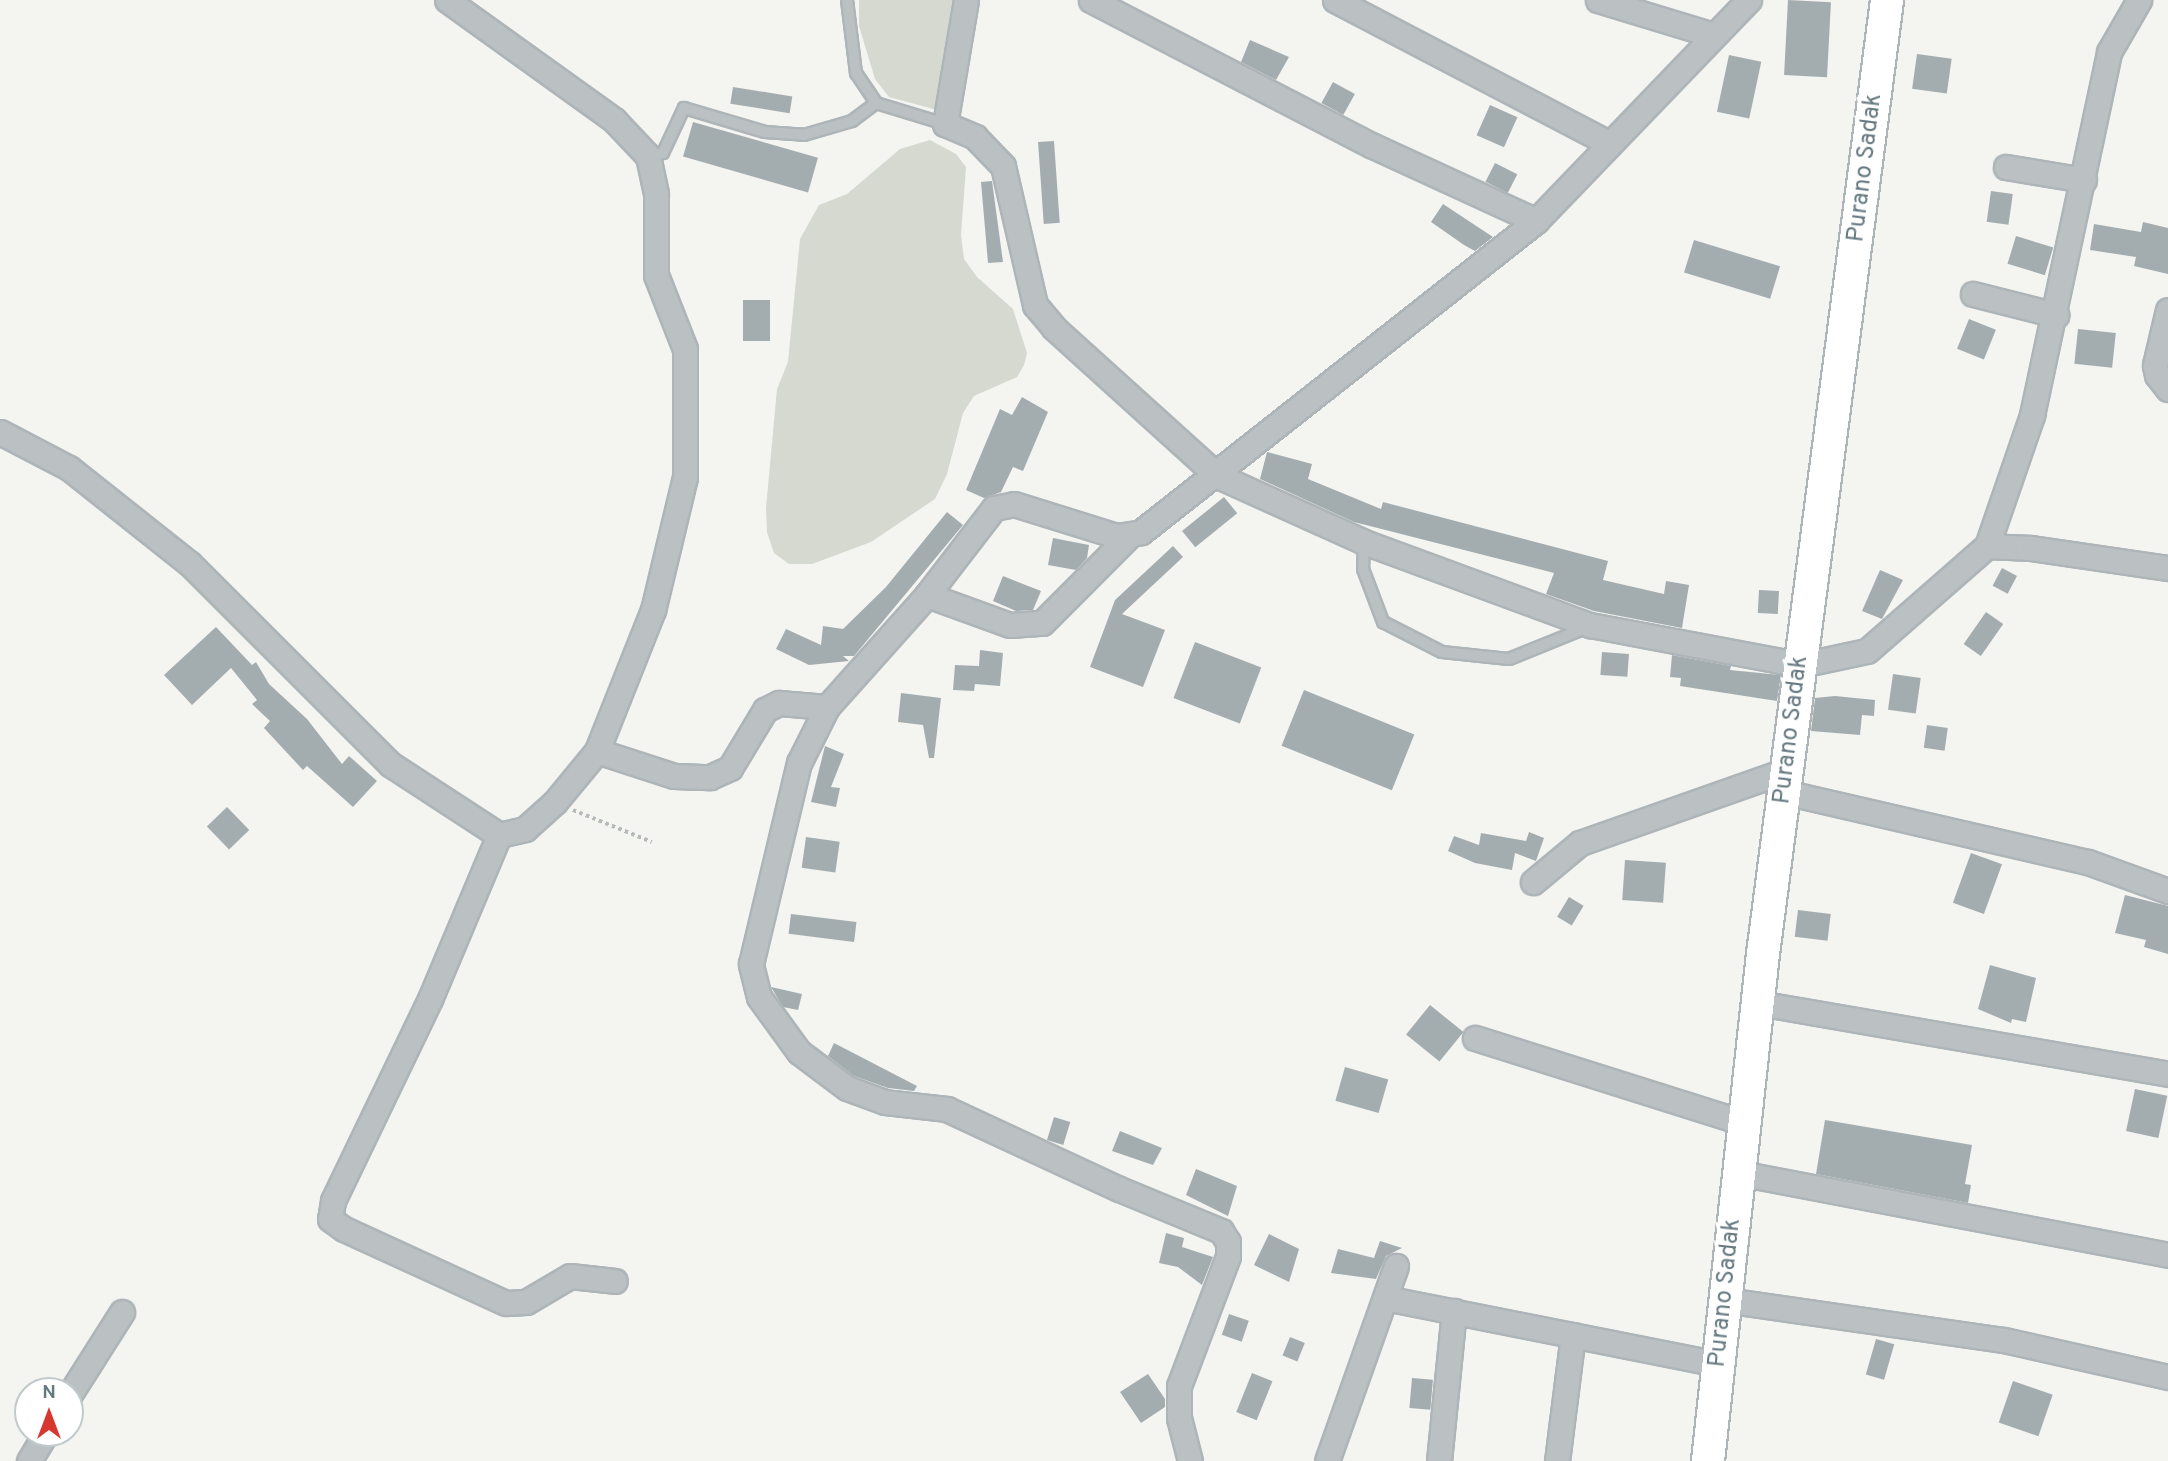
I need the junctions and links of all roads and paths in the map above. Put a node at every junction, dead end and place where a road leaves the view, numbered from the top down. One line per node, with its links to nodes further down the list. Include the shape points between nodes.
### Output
1 (447, 0): 14 (street, via 614,120)
2 (847, 0): 11 (lane, via 856,73)
3 (966, 0): 12 (street)
4 (1091, 0): 17 (street, via 1371,145)
5 (1335, 0): 13 (street)
6 (1598, 0): 10 (street)
7 (1749, 0): 10 (street)
8 (1887, 0): 30 (main road, Purano Sadak)
9 (2139, 0): 16 (street, via 2109,52)
10 (1713, 35): 13 (street)
11 (876, 103): 12 (lane); 14 (lane, via 852,121 804,135 765,132 684,108 663,153)
12 (945, 124): 23 (street, via 975,136 1003,166 1035,305 1054,328)
13 (1611, 144): 17 (street)
14 (649, 156): 32 (street, via 656,194 656,275 685,349 685,477 653,610)
15 (2006, 167): 16 (street)
16 (2084, 180): 20 (street)
17 (1536, 221): 23 (street)
18 (1973, 294): 20 (street)
19 (2168, 310): 21 (street, via 2155,365)
20 (2056, 315): 26 (street, via 2012,486)
21 (2168, 388)
22 (0, 432): 35 (street, via 69,468 190,564 390,764)
23 (1218, 476): 24 (street, via 1159,521); 25 (street)
24 (1128, 537): 28 (street, via 1042,623 1010,625); 28 (street, via 1005,503 983,517)
25 (1364, 542): 29 (street); 29 (lane, via 1363,569 1383,622 1442,652 1508,659)
26 (1987, 546): 27 (street); 30 (street, via 1867,651)
27 (2168, 568)
28 (927, 595): 31 (street)
29 (1590, 625): 30 (street)
30 (1801, 665): 33 (main road, Purano Sadak)
31 (827, 707): 32 (street, via 779,703 765,710 730,768 710,777 674,776); 55 (street, via 799,764 775,852 751,964 759,997 799,1052 847,1088 885,1102 947,1109 1221,1231 1228,1241 1228,1256 1179,1386 1179,1418)
32 (597, 751): 34 (street)
33 (1786, 781): 37 (street, via 1580,843); 38 (street, via 2088,862); 39 (main road, Purano Sadak)
34 (555, 802): 35 (street, via 525,829); 36 (path)
35 (499, 835): 46 (street, via 431,997 333,1201 330,1219 506,1303 526,1302 570,1276)
36 (652, 842)
37 (1533, 881)
38 (2168, 891)
39 (1758, 1003): 41 (street); 42 (main road, Purano Sadak)
40 (1475, 1038): 42 (street)
41 (2168, 1074)
42 (1745, 1123): 43 (main road, Purano Sadak)
43 (1739, 1173): 44 (street); 48 (main road, Purano Sadak)
44 (2168, 1255)
45 (1396, 1266): 47 (street)
46 (615, 1281)
47 (1385, 1298): 49 (street); 56 (street)
48 (1725, 1300): 52 (main road, Purano Sadak); 54 (street, via 2004,1340)
49 (1454, 1311): 51 (street); 57 (street)
50 (122, 1312): 53 (street, via 122,1308)
51 (1573, 1335): 52 (street); 58 (street)
52 (1718, 1364): 59 (main road, Purano Sadak)
53 (80, 1377)
54 (2168, 1377)
55 (1190, 1461)
56 (1327, 1461)
57 (1439, 1461)
58 (1557, 1461)
59 (1708, 1461)

